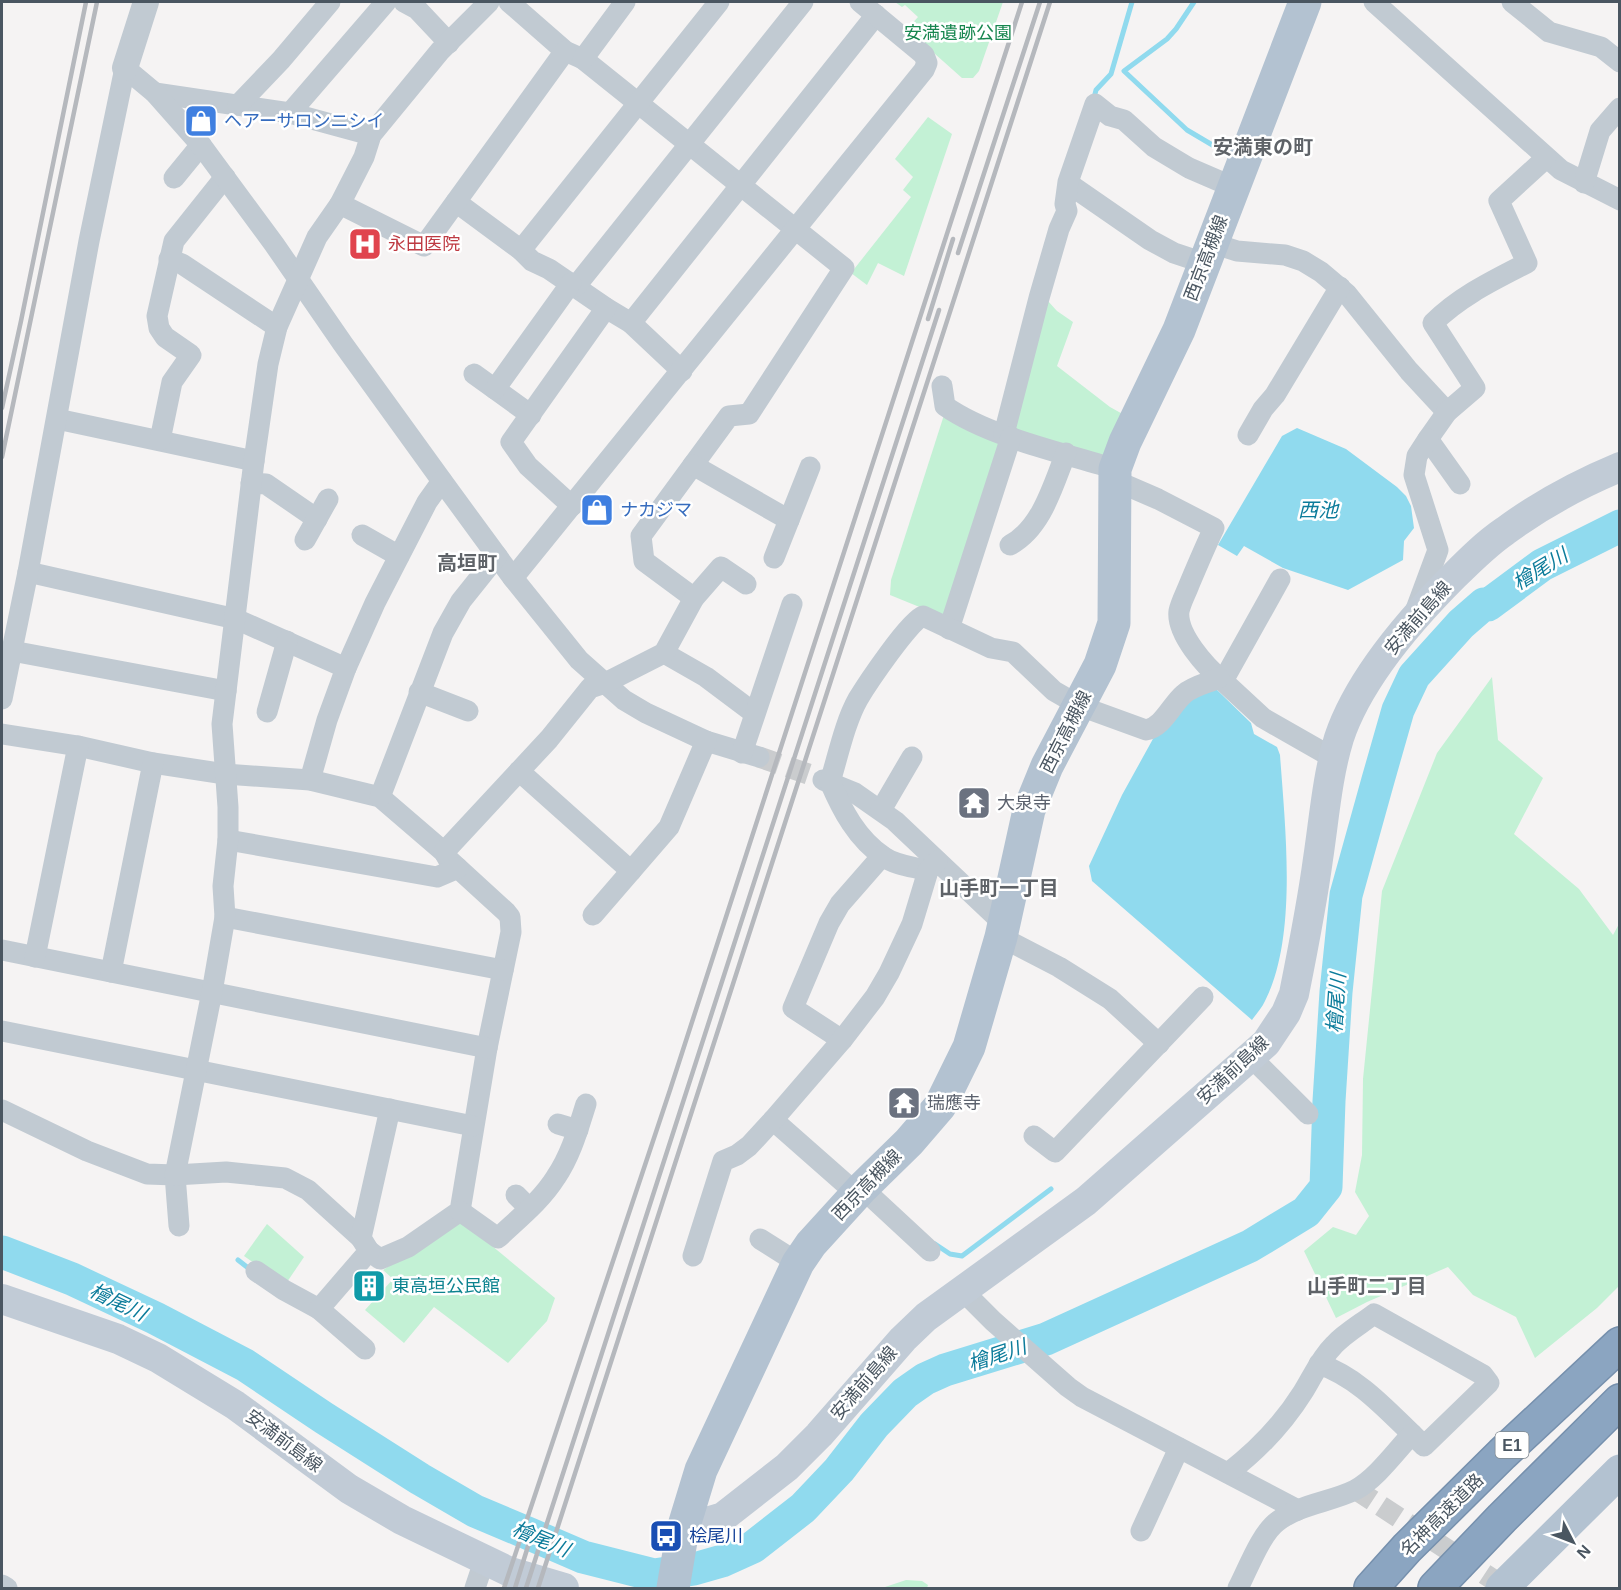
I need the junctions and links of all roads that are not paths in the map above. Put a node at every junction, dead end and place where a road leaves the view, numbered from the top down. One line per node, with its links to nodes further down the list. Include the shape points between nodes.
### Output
1 (146, 2): 17 (street)
2 (330, 2): 20 (street)
3 (386, 2): 22 (street)
4 (404, 2): 14 (street, via 417,9)
5 (489, 2): 14 (street)
6 (509, 2): 15 (street)
7 (625, 2): 15 (street)
8 (719, 2): 19 (street)
9 (802, 2): 24 (street)
10 (1305, 2): 32 (main road, 西京高槻線)
11 (1374, 2): 26 (street)
12 (1512, 2): 16 (street, via 1549,32 1601,47)
13 (868, 8): 31 (street); 36 (street, via 924,55 927,63)
14 (448, 43): 23 (street)
15 (574, 55): 19 (street); 34 (street)
16 (1620, 62)
17 (125, 68): 18 (street); 52 (street)
18 (155, 93): 20 (street); 25 (street)
19 (639, 103): 24 (street); 37 (street)
20 (238, 105): 22 (street)
21 (1620, 108): 29 (street, via 1600,131)
22 (290, 113): 23 (street)
23 (371, 135): 35 (street)
24 (689, 144): 31 (street); 41 (street)
25 (201, 145): 27 (street); 28 (street)
26 (1546, 158): 29 (street); 50 (street, via 1499,201 1527,263 1481,287 1433,323 1475,388)
27 (225, 177): 39 (street, via 174,241); 40 (street)
28 (174, 178)
29 (1584, 183): 33 (street)
30 (1069, 184): 32 (street, via 1095,104 1110,116 1124,120 1154,147); 38 (street, via 1174,253); 53 (street, via 1066,211 1039,298)
31 (741, 185): 36 (street); 44 (street)
32 (1233, 187): 38 (main road, 西京高槻線)
33 (1620, 200)
34 (456, 202): 35 (street, via 424,246); 37 (street)
35 (340, 204): 40 (street, via 317,237)
36 (795, 229): 46 (street); 59 (street, via 844,268 749,414 729,416)
37 (521, 250): 41 (street, via 532,261)
38 (1208, 253): 42 (street, via 1285,255 1303,261); 62 (main road, 西京高槻線, via 1179,330 1125,442)
39 (169, 259): 45 (street); 56 (street, via 157,316 159,328 165,337 191,355 172,382)
40 (298, 278): 45 (street); 63 (street)
41 (573, 284): 43 (street); 49 (street)
42 (1340, 287): 50 (street); 54 (street, via 1265,399)
43 (606, 308): 44 (street); 51 (street)
44 (631, 323): 46 (street)
45 (277, 327): 58 (street)
46 (682, 371): 67 (street)
47 (474, 374): 49 (street)
48 (942, 386): 53 (street, via 945,406 968,420)
49 (495, 389): 51 (street)
50 (1447, 412): 55 (street)
51 (531, 415): 67 (street, via 511,442 528,466)
52 (57, 419): 56 (street); 76 (street)
53 (1008, 435): 57 (street); 84 (street)
54 (1248, 435)
55 (1428, 439): 65 (street); 83 (street, via 1417,456 1413,475 1438,550)
56 (160, 440): 58 (street)
57 (1066, 453): 62 (street); 72 (street, via 1040,514 1026,534)
58 (254, 461): 64 (street)
59 (693, 465): 69 (street); 80 (street, via 641,536 644,561)
60 (1620, 466): 83 (main road, 安満前島線, via 1588,480 1506,530)
61 (810, 467): 69 (street)
62 (1115, 474): 89 (street, via 1214,528 1179,612 1180,627 1188,642); 94 (main road, 西京高槻線, via 1114,623)
63 (442, 481): 73 (street); 74 (street)
64 (251, 483): 68 (street, via 266,484); 82 (street)
65 (1460, 484)
66 (328, 499): 68 (street)
67 (572, 506): 77 (street)
68 (317, 519): 71 (street)
69 (789, 520): 75 (street)
70 (362, 535): 73 (street)
71 (305, 540)
72 (1010, 545)
73 (399, 556): 88 (street)
74 (497, 556): 77 (street); 92 (street, via 452,617)
75 (774, 558)
76 (28, 572): 82 (street); 86 (street)
77 (513, 578): 90 (street, via 579,660)
78 (1280, 579): 89 (street, via 1270,615)
79 (746, 584): 80 (street, via 721,567)
80 (694, 598): 87 (street)
81 (792, 604): 97 (street)
82 (236, 619): 85 (street); 91 (street)
83 (1412, 620): 102 (main road, 安満前島線, via 1371,674 1353,707)
84 (949, 629): 94 (street, via 991,648 1013,652 1054,691); 107 (street, via 923,616 907,630 858,700)
85 (287, 641): 88 (street); 96 (street)
86 (12, 651): 91 (street); 93 (street)
87 (664, 653): 90 (street); 97 (street, via 706,677)
88 (346, 668): 106 (street)
89 (1221, 679): 94 (street, via 1185,692 1152,729 1138,728); 102 (street, via 1263,718)
90 (605, 683): 99 (street, via 646,713); 104 (street, via 590,688)
91 (226, 691): 105 (street, via 222,724)
92 (419, 692): 95 (street); 108 (street)
93 (2, 699)
94 (1080, 706): 118 (main road, 西京高槻線, via 1047,766 1029,810)
95 (468, 711)
96 (267, 712)
97 (754, 713): 99 (street, via 750,755)
98 (2, 734): 100 (street)
99 (705, 741): 115 (street, via 669,827)
100 (78, 746): 103 (street); 120 (street)
101 (912, 757): 109 (street)
102 (1335, 759): 129 (main road, 安満前島線, via 1294,994 1276,1029)
103 (153, 763): 105 (street); 122 (street)
104 (519, 771): 111 (street); 115 (street)
105 (225, 774): 106 (street); 110 (street)
106 (310, 780): 108 (street)
107 (824, 780): 109 (street); 112 (street, via 860,836)
108 (380, 797): 111 (street)
109 (881, 810): 113 (street)
110 (228, 840): 114 (street, via 437,877); 117 (street, via 223,886)
111 (444, 852): 114 (street)
112 (882, 856): 113 (street); 126 (street, via 840,904 793,1008)
113 (933, 866): 118 (street); 126 (street, via 889,973)
114 (458, 868): 121 (street, via 510,917)
115 (631, 871): 116 (street)
116 (607, 909)
117 (225, 917): 121 (street); 123 (street)
118 (1002, 930): 127 (street, via 1110,999); 139 (main road, 西京高槻線, via 969,1047 940,1106)
119 (2, 950): 120 (street)
120 (35, 957): 122 (street)
121 (503, 970): 128 (street)
122 (111, 972): 123 (street)
123 (212, 992): 128 (street); 130 (street)
124 (1203, 998): 127 (street)
125 (2, 1030): 130 (street)
126 (842, 1040): 135 (street)
127 (1159, 1044): 137 (street, via 1055,1152)
128 (487, 1048): 136 (street)
129 (1251, 1057): 134 (street); 148 (main road, 安満前島線, via 1086,1201)
130 (195, 1068): 132 (street); 138 (street)
131 (586, 1104): 140 (street, via 568,1127 572,1147 556,1177 523,1201 498,1238)
132 (390, 1109): 136 (street); 143 (street)
133 (2, 1110): 138 (street, via 87,1151 147,1174)
134 (1308, 1114)
135 (773, 1120): 139 (street); 145 (street, via 748,1146 723,1161)
136 (473, 1126): 140 (street)
137 (1034, 1136)
138 (175, 1175): 141 (street); 143 (street, via 226,1172 285,1178 308,1190)
139 (860, 1191): 144 (street); 146 (main road, 西京高槻線)
140 (460, 1211): 143 (street, via 408,1247 380,1259)
141 (179, 1226)
142 (760, 1239): 146 (street)
143 (365, 1245): 150 (street)
144 (930, 1251)
145 (693, 1256)
146 (798, 1263): 162 (main road, 西京高槻線, via 701,1470)
147 (256, 1272): 150 (street)
148 (964, 1292): 157 (street, via 1068,1387); 162 (main road, 安満前島線, via 926,1317 903,1339 787,1467 723,1517)
149 (2, 1299): 164 (main road, 安満前島線, via 118,1339 158,1358 235,1405 349,1489 402,1520)
150 (319, 1309): 153 (street)
151 (1620, 1325): 163 (highway, via 1492,1445)
152 (1620, 1344): 163 (highway, 名神高速道路 / E1)
153 (365, 1349)
154 (1319, 1364): 156 (street, via 1337,1370 1368,1392); 156 (street, via 1335,1344 1374,1314 1483,1375 1489,1383 1424,1446); 159 (street, via 1283,1422)
155 (1620, 1401): 171 (highway, E1)
156 (1412, 1434): 160 (street, via 1367,1482)
157 (1179, 1448): 159 (street); 161 (street)
158 (1620, 1471): 172 (main road)
159 (1228, 1473): 160 (street)
160 (1298, 1510): 169 (street, via 1277,1521 1266,1533)
161 (1141, 1531)
162 (681, 1537): 168 (main road, 西京高槻線)
163 (1407, 1548): 170 (highway, 名神高速道路 / E1)
164 (479, 1575): 167 (main road, 安満前島線, via 519,1575)
165 (2, 1585): 166 (street)
166 (7, 1588)
167 (564, 1588)
168 (673, 1588)
169 (1238, 1588)
170 (1371, 1588)
171 (1435, 1588)
172 (1502, 1588)

